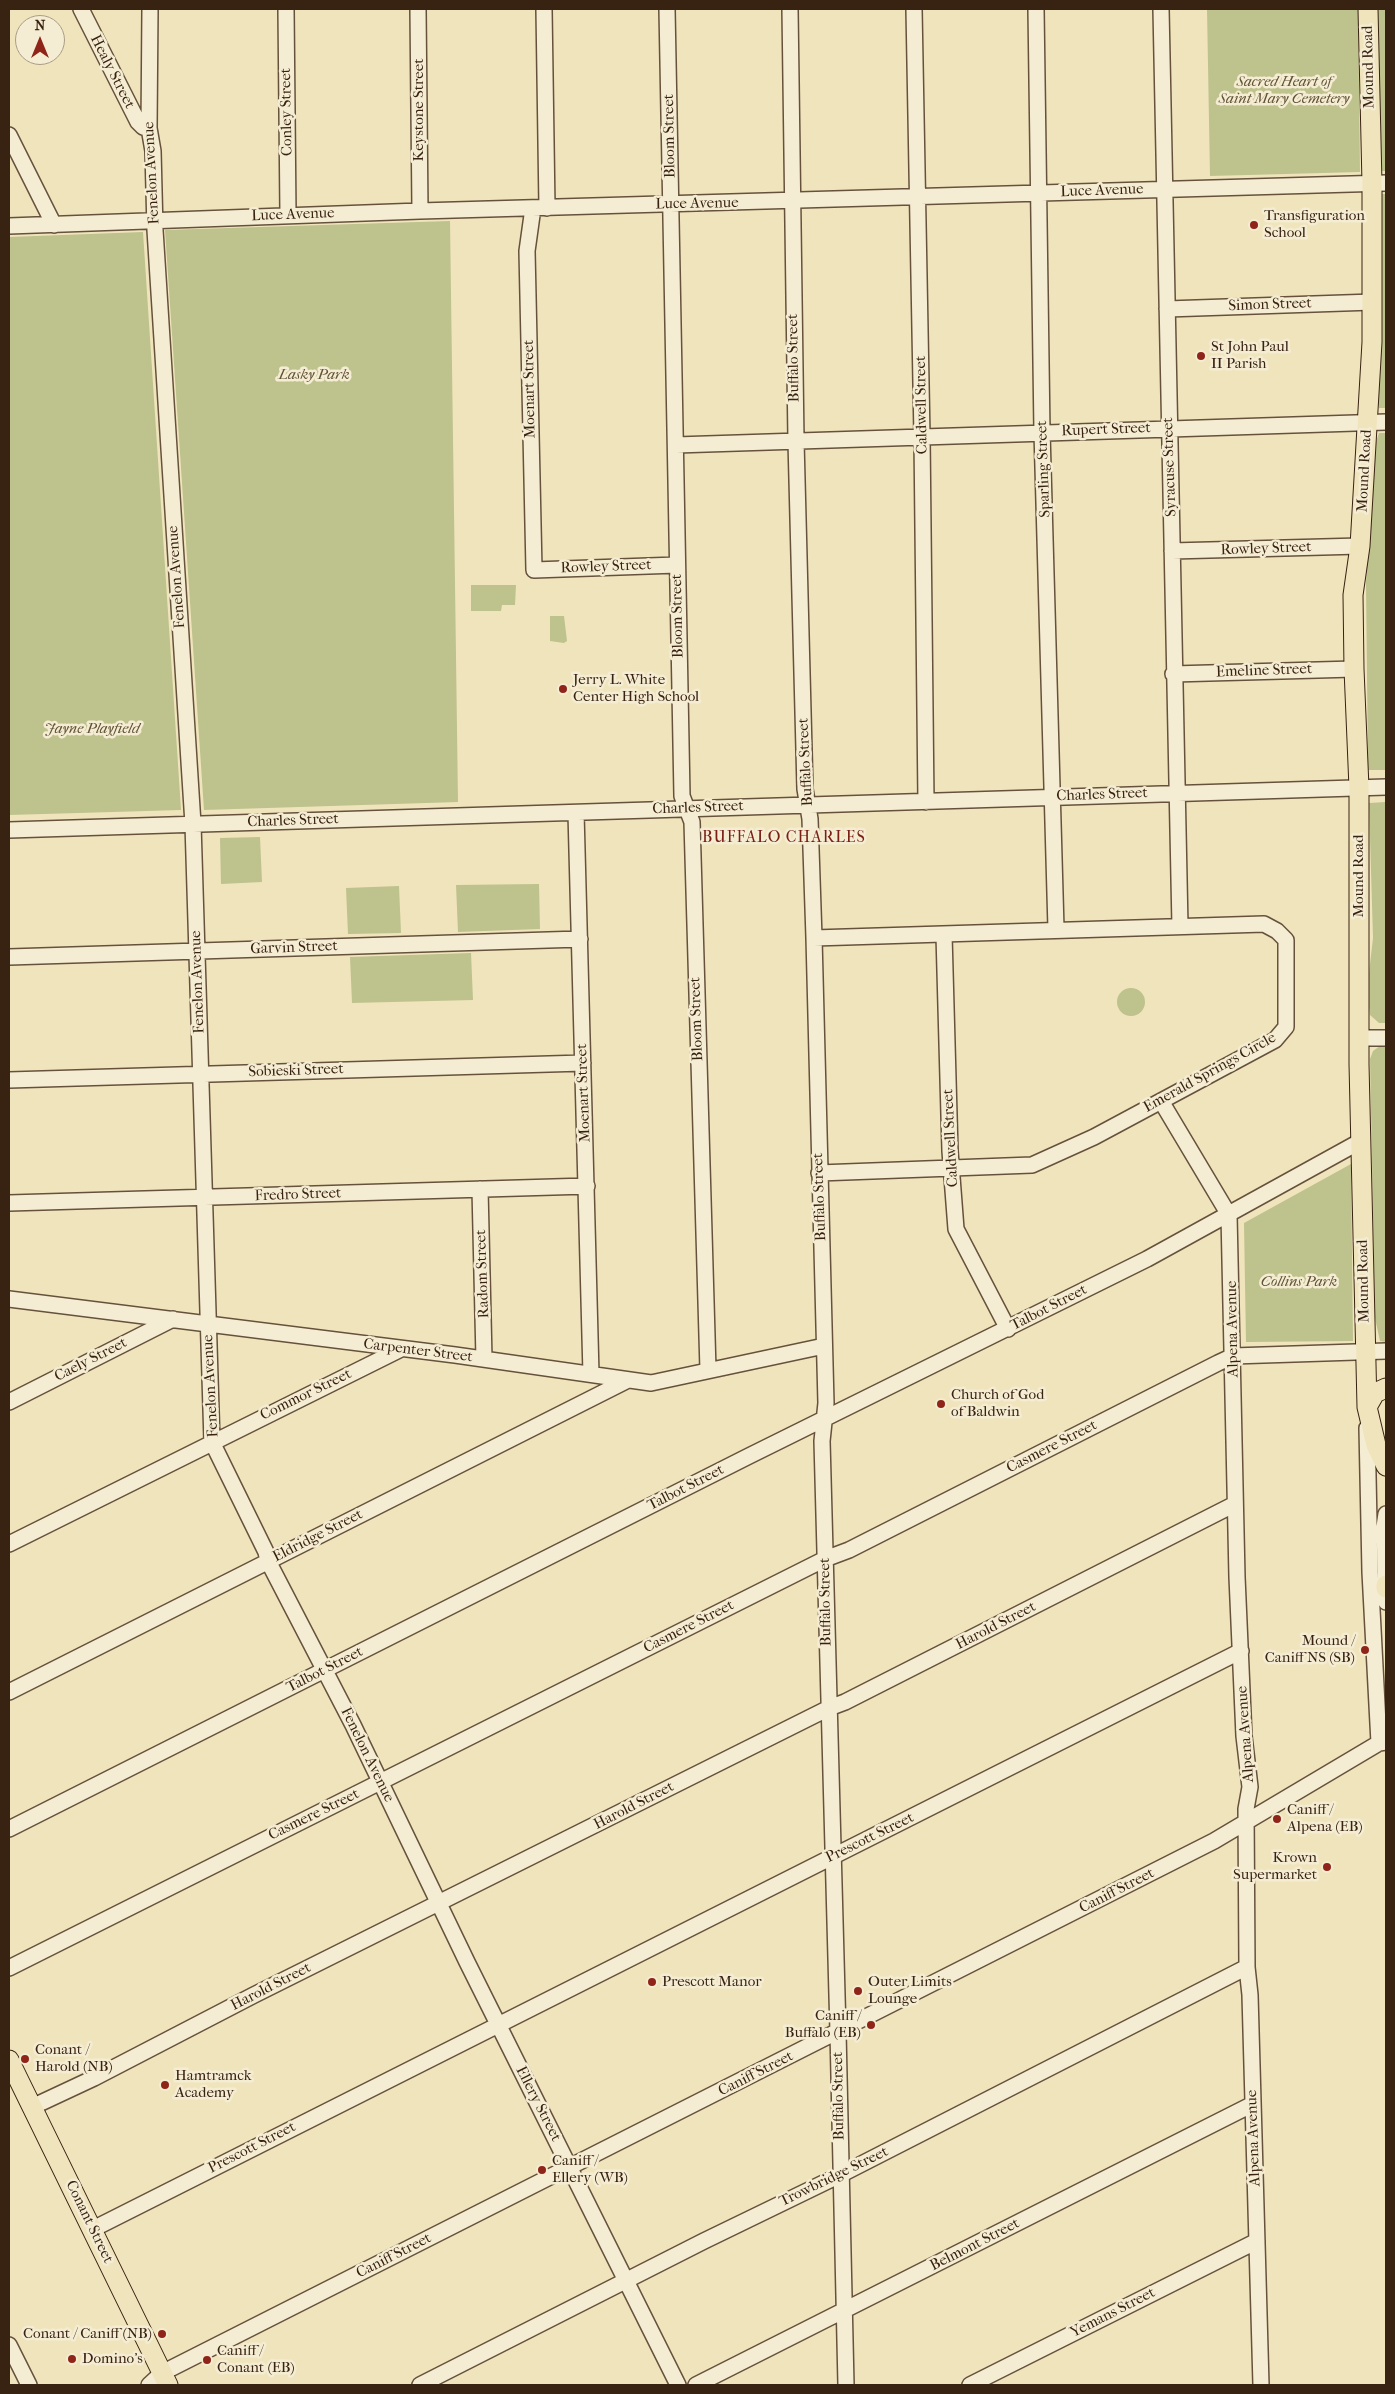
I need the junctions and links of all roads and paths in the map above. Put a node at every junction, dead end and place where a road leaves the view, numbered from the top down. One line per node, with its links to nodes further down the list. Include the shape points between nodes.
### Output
1 (81, 9): 12 (street, Healy Street, via 138,122 142,127)
2 (150, 9): 12 (street, Fenelon Avenue)
3 (286, 9): 22 (street, Conley Street)
4 (418, 9): 21 (street, Keystone Street)
5 (544, 9): 20 (street, Moenart Street)
6 (667, 9): 19 (street, Bloom Street)
7 (790, 9): 18 (street, Buffalo Street)
8 (914, 9): 17 (street, Caldwell Street)
9 (1036, 9): 16 (street, Sparling Street)
10 (1161, 9): 15 (street, Syracuse Street)
11 (1368, 9): 14 (main road, Mound Road)
12 (150, 128): 23 (street, Fenelon Avenue)
13 (9, 135): 24 (street)
14 (1379, 184): 15 (street, Luce Avenue); 26 (main road, Mound Road)
15 (1164, 189): 16 (street, Luce Avenue); 27 (street, Syracuse Street)
16 (1038, 193): 17 (street, Luce Avenue); 30 (street, Sparling Street)
17 (918, 197): 18 (street, Luce Avenue); 31 (street, Caldwell Street)
18 (791, 201): 19 (street, Luce Avenue); 32 (street, Buffalo Street)
19 (671, 204): 20 (street, Luce Avenue); 33 (street, Bloom Street)
20 (540, 208): 21 (street, Luce Avenue); 37 (street, Moenart Street, via 527,251)
21 (420, 211): 22 (street, Luce Avenue)
22 (288, 215): 23 (street, Luce Avenue)
23 (154, 220): 24 (street, Luce Avenue); 48 (street, Fenelon Avenue)
24 (54, 225): 25 (street, Luce Avenue)
25 (9, 226)
26 (1373, 302): 27 (street, Simon Street); 28 (main road, Mound Road)
27 (1167, 308): 29 (street, Syracuse Street)
28 (1377, 422): 29 (street, Rupert Street); 34 (main road, Mound Road)
29 (1168, 428): 30 (street, Rupert Street); 35 (street, Syracuse Street)
30 (1042, 432): 31 (street, Rupert Street); 43 (street, Sparling Street)
31 (922, 437): 32 (street, Rupert Street); 44 (street, Caldwell Street)
32 (796, 441): 33 (street, Rupert Street); 45 (street, Buffalo Street)
33 (676, 445): 36 (street, Bloom Street)
34 (1360, 546): 35 (street, Rowley Street); 38 (main road, Mound Road, via 1353,595)
35 (1172, 551): 39 (street, Syracuse Street)
36 (677, 565): 37 (street, Rowley Street); 46 (street, Bloom Street, via 682,796)
37 (534, 570)
38 (1354, 669): 39 (street, Emeline Street); 41 (main road, Mound Road)
39 (1174, 674): 42 (street, Syracuse Street)
40 (1386, 787): 41 (street, Charles Street)
41 (1359, 788): 42 (street, Charles Street); 57 (main road, Mound Road)
42 (1176, 793): 43 (street, Charles Street); 50 (street, Syracuse Street)
43 (1052, 797): 44 (street, Charles Street); 51 (street, Sparling Street)
44 (926, 802): 45 (street, Charles Street)
45 (808, 806): 46 (street, Charles Street); 53 (street, Buffalo Street)
46 (685, 809): 47 (street, Charles Street); 81 (street, Bloom Street, via 692,822)
47 (576, 812): 48 (street, Charles Street); 54 (street, Moenart Street)
48 (193, 824): 49 (street, Charles Street); 55 (street, Fenelon Avenue)
49 (9, 830)
50 (1180, 926): 51 (street, Emerald Springs Circle); 62 (street, Emerald Springs Circle, via 1264,924 1277,930 1286,940 1286,1028 1276,1040)
51 (1056, 929): 52 (street, Emerald Springs Circle)
52 (944, 935): 53 (street, Emerald Springs Circle); 64 (street, Caldwell Street)
53 (814, 938): 65 (street, Buffalo Street)
54 (580, 939): 55 (street, Garvin Street); 59 (street, Moenart Street)
55 (197, 951): 56 (street, Garvin Street); 60 (street, Fenelon Avenue)
56 (9, 957)
57 (1360, 1038): 58 (street); 63 (main road, Mound Road)
58 (1386, 1038)
59 (583, 1063): 60 (street, Sobieski Street); 66 (street, Moenart Street)
60 (201, 1074): 61 (street, Sobieski Street); 68 (street, Fenelon Avenue)
61 (9, 1080)
62 (1161, 1101): 64 (street, Emerald Springs Circle, via 1032,1165); 70 (street, Alpena Avenue)
63 (1361, 1142): 70 (street, Talbot Street); 77 (main road, Mound Road)
64 (952, 1168): 65 (street, Emerald Springs Circle); 74 (street, Caldwell Street, via 956,1229)
65 (819, 1173): 75 (street, Buffalo Street)
66 (587, 1186): 67 (street, Fredro Street); 82 (street, Moenart Street)
67 (480, 1188): 68 (street, Fredro Street); 80 (street, Radom Street)
68 (205, 1198): 69 (street, Fredro Street); 73 (street, Fenelon Avenue)
69 (9, 1204)
70 (1230, 1215): 74 (street, Talbot Street); 79 (street, Alpena Avenue)
71 (9, 1299): 72 (street, Carpenter Street)
72 (173, 1319): 73 (street, Carpenter Street); 85 (street, Caely Street)
73 (208, 1323): 76 (street, Carpenter Street); 88 (street, Fenelon Avenue)
74 (1008, 1329): 87 (street, Talbot Street)
75 (824, 1346): 81 (street, Carpenter Street); 87 (street, Buffalo Street)
76 (400, 1349): 80 (street, Carpenter Street); 88 (street, Commor Street)
77 (1365, 1351): 78 (street, Casmere Street); 79 (street, Casmere Street); 86 (main road, Mound Road)
78 (1386, 1351)
79 (1233, 1356): 90 (street, Alpena Avenue); 93 (street, Casmere Street, via 849,1550)
80 (484, 1359): 82 (street, Carpenter Street)
81 (708, 1370): 83 (street, Carpenter Street, via 651,1383)
82 (591, 1374): 83 (street, Carpenter Street)
83 (628, 1380): 94 (street, Eldridge Street)
84 (1386, 1388): 86 (main road, via 1375,1393)
85 (9, 1402)
86 (1366, 1407): 89 (main road, via 1376,1445); 100 (street, Mound Road, via 1370,1572)
87 (824, 1421): 93 (street, Buffalo Street); 97 (street, Talbot Street)
88 (212, 1442): 92 (street, Commor Street); 94 (street, Fenelon Avenue)
89 (1386, 1466)
90 (1235, 1504): 96 (street, Alpena Avenue); 99 (street, Harold Street)
91 (1386, 1514): 95 (street)
92 (9, 1544)
93 (825, 1559): 99 (street, Buffalo Street); 101 (street, Casmere Street)
94 (268, 1561): 97 (street, Fenelon Avenue); 98 (street, Eldridge Street)
95 (1386, 1591)
96 (1241, 1651): 102 (street, Alpena Avenue, via 1244,1736 1250,1787); 104 (street, Prescott Street)
97 (325, 1670): 101 (street, Fenelon Avenue); 103 (street, Talbot Street)
98 (9, 1692)
99 (829, 1708): 104 (street, Buffalo Street); 105 (street, Harold Street)
100 (1383, 1742): 102 (street, Caniff Street)
101 (380, 1782): 105 (street, Fenelon Avenue); 107 (street, Casmere Street)
102 (1246, 1824): 106 (street, Alpena Avenue); 109 (street, Caniff Street)
103 (9, 1829)
104 (832, 1857): 108 (street, Prescott Street); 109 (street, Buffalo Street)
105 (440, 1902): 108 (street, Ellery Street); 112 (street, Harold Street)
106 (1247, 1967): 111 (street, Alpena Avenue); 114 (street, Trowbridge Street)
107 (9, 1968)
108 (498, 2024): 113 (street, Ellery Street); 115 (street, Prescott Street)
109 (838, 2032): 113 (street, Caniff Street); 114 (street, Buffalo Street)
110 (9, 2060): 112 (main road, Conant Street)
111 (1253, 2104): 116 (street, Alpena Avenue); 118 (street, Belmont Street)
112 (32, 2107): 115 (main road, Conant Street)
113 (570, 2168): 117 (street, Ellery Street); 120 (street, Caniff Street)
114 (840, 2175): 117 (street, Trowbridge Street); 118 (street, Buffalo Street)
115 (93, 2229): 120 (main road, Conant Street)
116 (1257, 2241): 121 (street, Alpena Avenue); 127 (street, Yemans Street)
117 (626, 2281): 123 (street, Trowbridge Street); 124 (street, Ellery Street)
118 (844, 2311): 125 (street, Belmont Street); 126 (street, Buffalo Street)
119 (9, 2345): 122 (street)
120 (160, 2381)
121 (1258, 2384)
122 (29, 2385)
123 (420, 2385)
124 (678, 2385)
125 (696, 2385)
126 (846, 2385)
127 (970, 2385)

